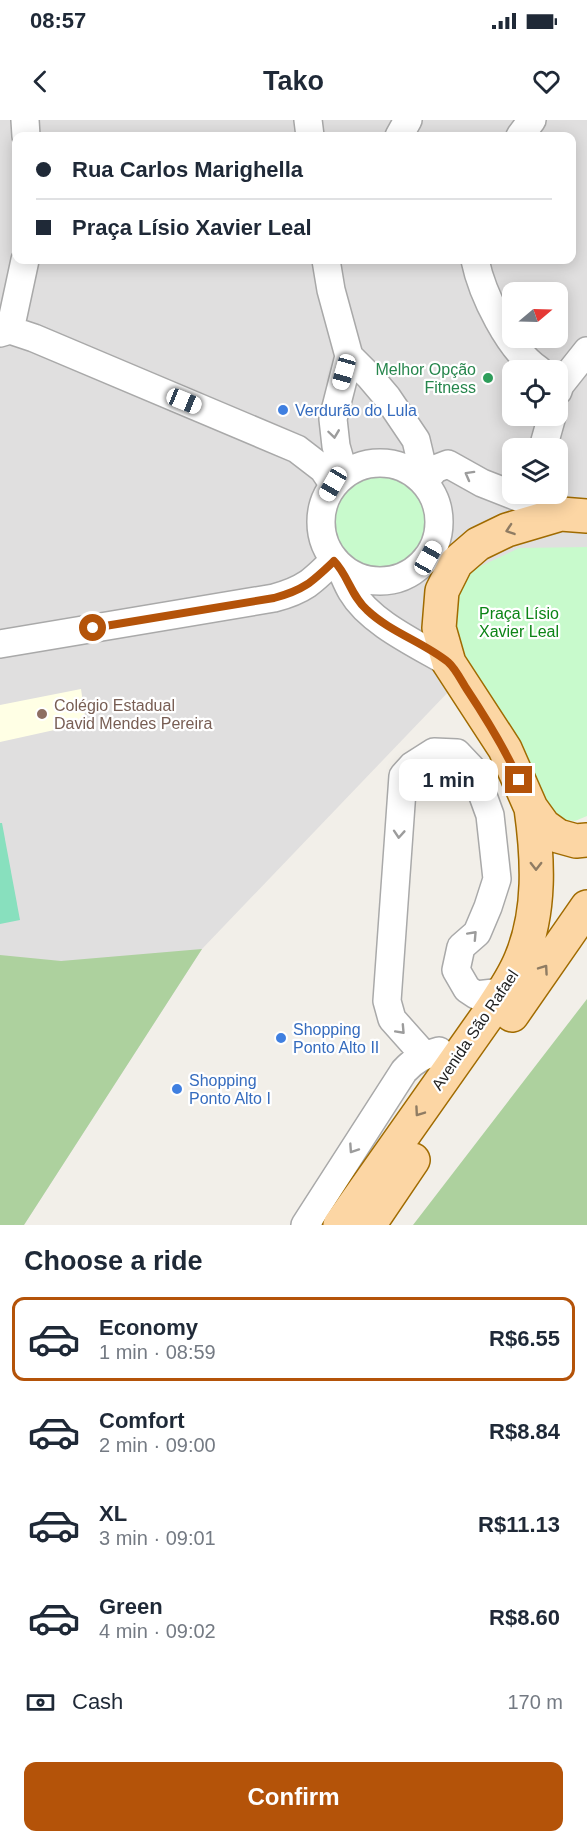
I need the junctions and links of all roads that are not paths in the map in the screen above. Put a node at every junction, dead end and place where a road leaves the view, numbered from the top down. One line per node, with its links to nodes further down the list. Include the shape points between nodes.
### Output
1 (24, 264): 4 (street)
2 (327, 264): 6 (street)
3 (476, 264): 7 (street, via 491,305)
4 (5, 331): 9 (street, via 287,444)
5 (587, 351): 8 (street)
6 (349, 356): 9 (street, one-way to 9, via 333,419); 10 (street, via 387,398 416,440 422,461)
7 (526, 360)
8 (568, 369)
9 (339, 479): 10 (street, via 361,465 381,462 399,466); 14 (street, via 325,498 321,514 325,546)
10 (420, 479): 11 (street, one-way to 10, via 448,464); 14 (street, via 439,511 436,544 428,558 402,578 386,582 354,576)
11 (502, 489)
12 (547, 504): 13 (street)
13 (574, 515): 16 (main road, one-way to 16, via 497,535 478,544 456,563 442,591 440,628)
14 (337, 564): 15 (street, via 297,592 274,598); 16 (street, via 365,609)
15 (0, 644)
16 (449, 663): 17 (main road, via 505,749)
17 (531, 808): 18 (main road, via 544,826 558,836); 20 (main road, Avenida São Rafael, one-way to 20, via 536,845 535,907 521,960)
18 (587, 840)
19 (587, 908): 25 (main road, Avenida São Rafael, one-way to 19)
20 (503, 992): 21 (main road, Avenida São Rafael); 22 (street, one-way to 22, via 476,995 467,989 456,970 461,947 477,933 497,879 490,815 474,771 457,753 434,752 403,776 387,1000 392,1019)
21 (467, 1045): 22 (street); 24 (main road, Avenida São Rafael, one-way to 24)
22 (424, 1055): 23 (street, one-way to 23, via 404,1071)
23 (305, 1225)
24 (340, 1225)
25 (369, 1225)

